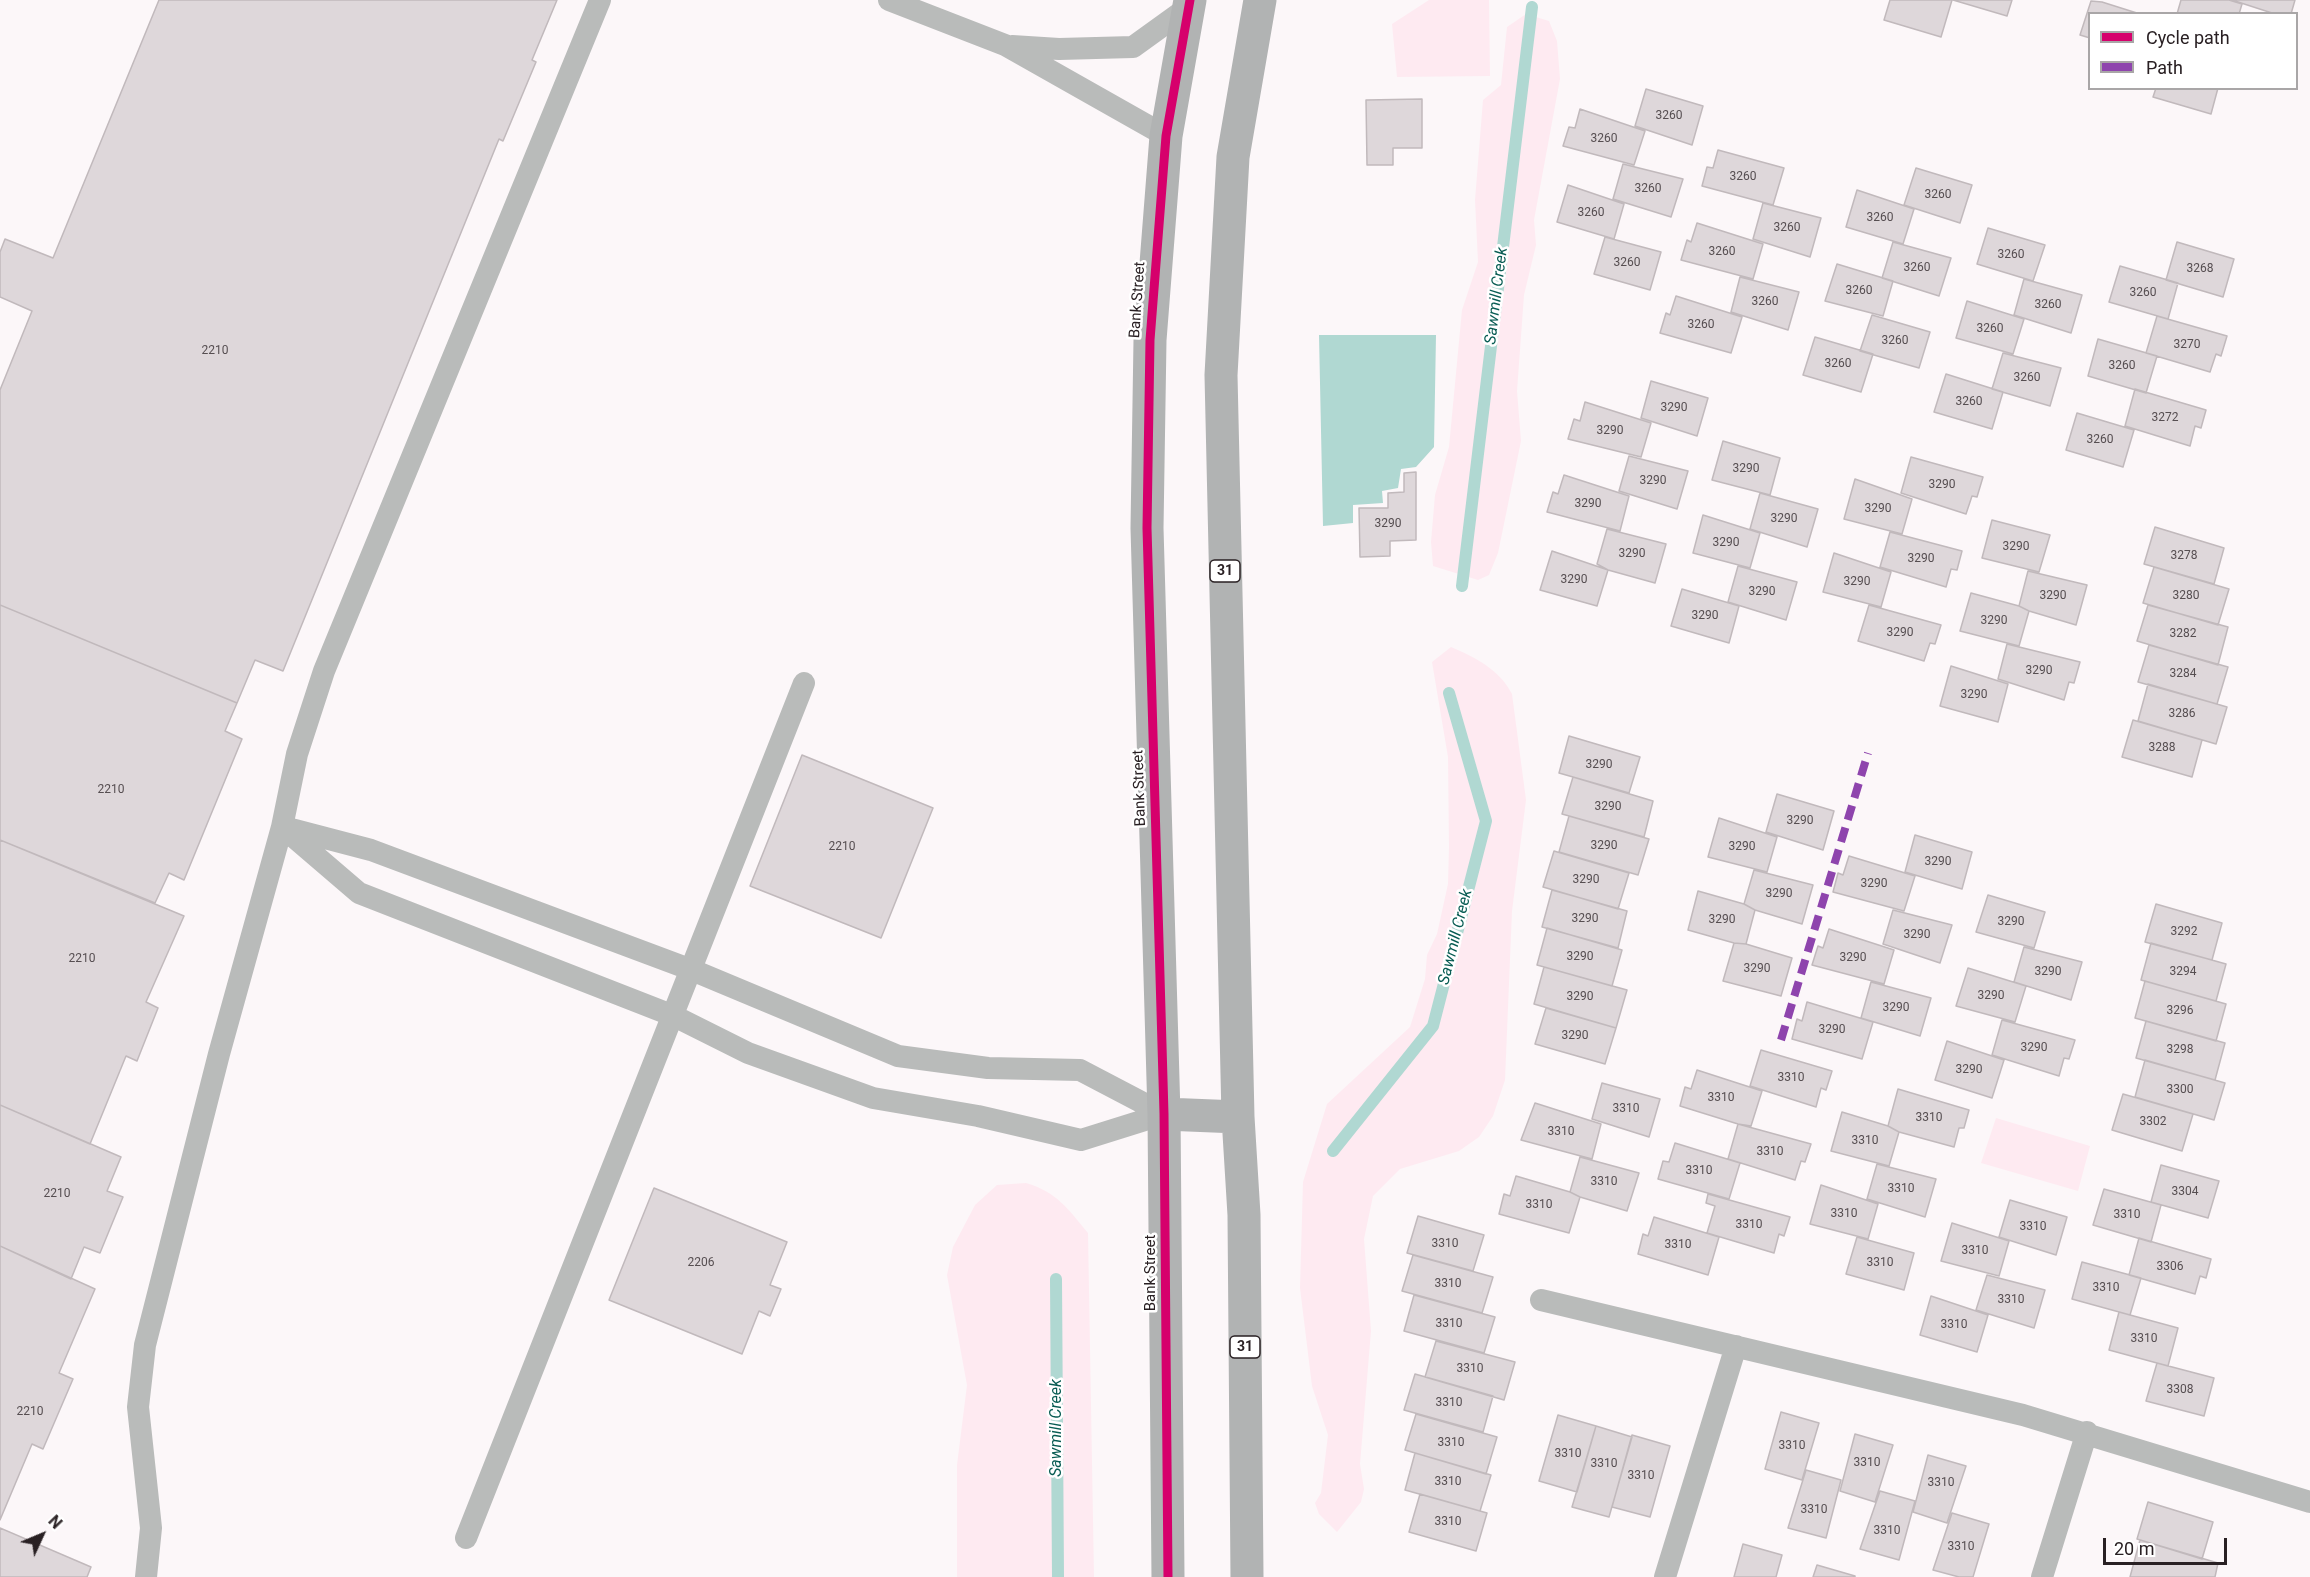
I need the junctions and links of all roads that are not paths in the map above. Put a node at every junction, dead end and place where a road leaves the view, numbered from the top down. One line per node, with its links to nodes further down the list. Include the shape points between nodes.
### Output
1 (600, 0): 8 (lane, via 324,671 297,754)
2 (889, 0): 5 (lane)
3 (1260, 0): 12 (main road, 31, via 1233,157 1221,375)
4 (1188, 4): 5 (lane, via 1133,47 1059,49); 6 (main road, Bank Street)
5 (1005, 45): 6 (lane)
6 (1166, 136): 11 (main road, Bank Street, via 1150,340 1147,528)
7 (804, 683): 9 (lane)
8 (282, 827): 9 (lane, via 371,850); 10 (lane, via 359,893); 18 (lane, via 145,1345 138,1407 151,1528)
9 (692, 970): 10 (lane); 11 (lane, via 898,1056 988,1068 1080,1070)
10 (674, 1016): 11 (lane, via 748,1053 873,1098 978,1116 1081,1140); 17 (lane)
11 (1164, 1114): 12 (main road); 19 (main road, Bank Street)
12 (1238, 1117): 20 (main road, 31, via 1244,1215)
13 (1541, 1300): 14 (lane)
14 (1736, 1346): 15 (lane); 21 (lane)
15 (2087, 1432): 16 (lane); 22 (lane)
16 (2310, 1502)
17 (466, 1538)
18 (146, 1577)
19 (1167, 1577)
20 (1247, 1577)
21 (1665, 1577)
22 (2042, 1577)

